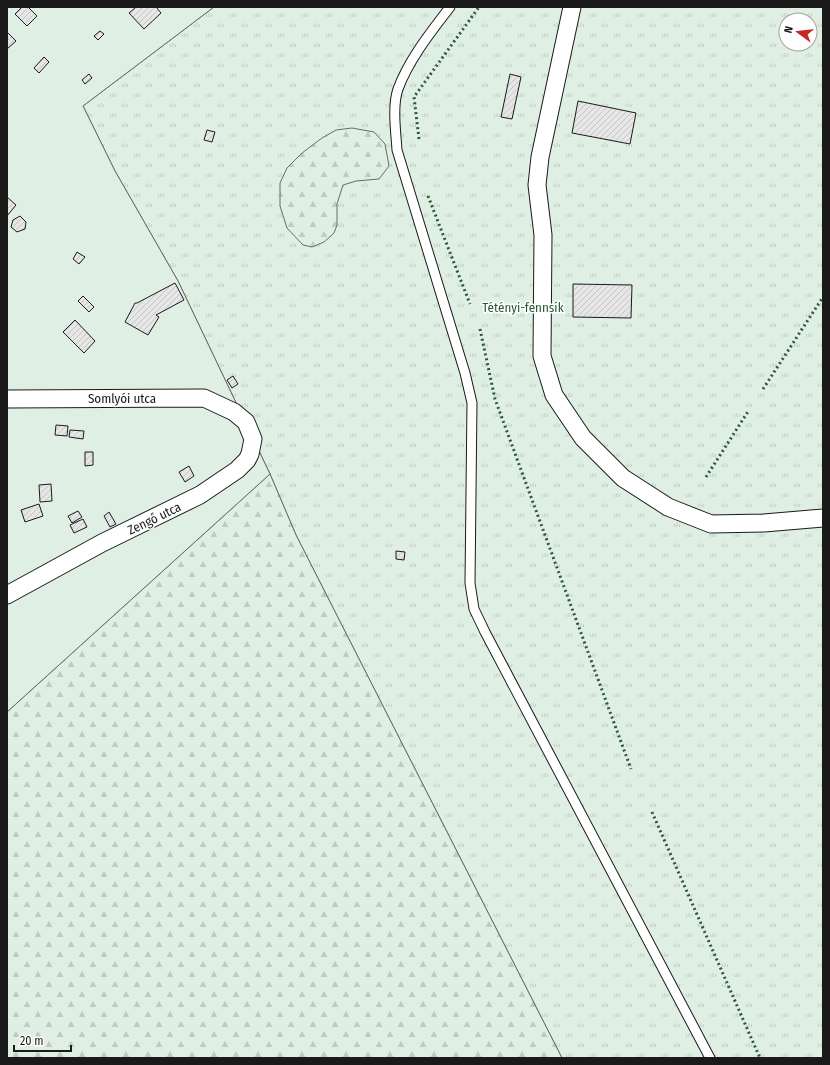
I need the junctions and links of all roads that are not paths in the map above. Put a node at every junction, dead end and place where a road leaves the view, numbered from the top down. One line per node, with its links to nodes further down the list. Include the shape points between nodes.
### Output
1 (450, 7): 7 (lane, via 408,67 397,90 395,118 397,150 472,403 470,583 474,609)
2 (572, 7): 5 (street, via 540,157 537,185 543,235 542,356 554,395 583,438 623,478 668,507 710,524)
3 (7, 399): 4 (street, Somlyói utca, via 204,398)
4 (234, 412): 6 (street, Zengő utca, via 246,422 253,439 247,460 237,470 200,495)
5 (823, 518)
6 (7, 595)
7 (710, 1058)

